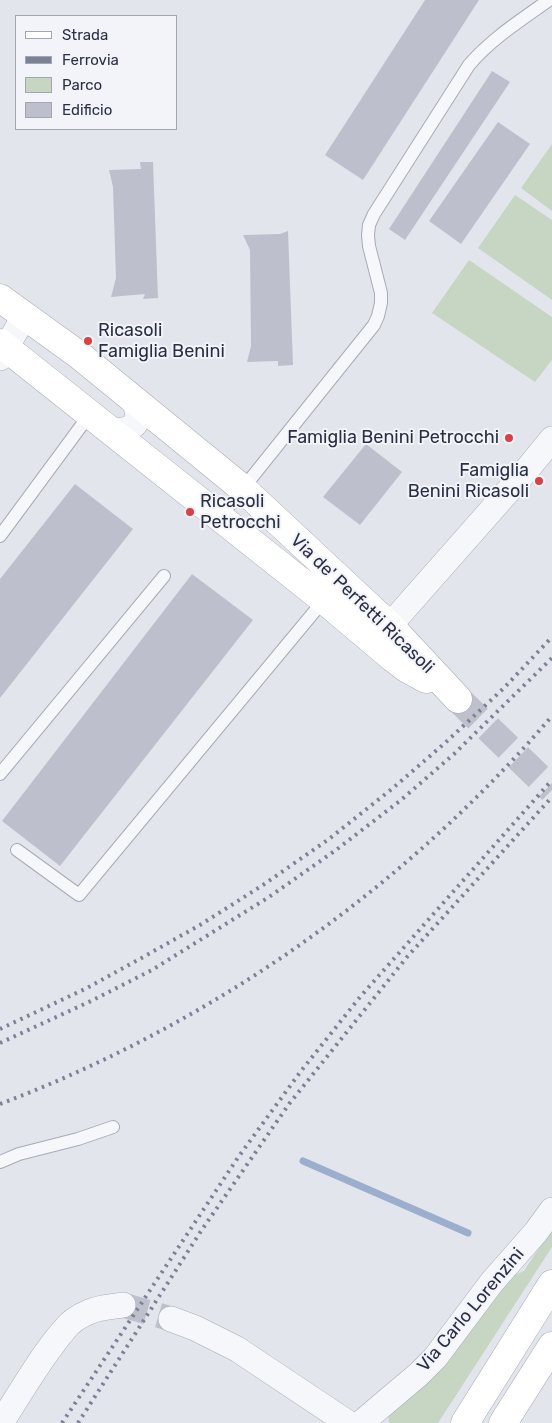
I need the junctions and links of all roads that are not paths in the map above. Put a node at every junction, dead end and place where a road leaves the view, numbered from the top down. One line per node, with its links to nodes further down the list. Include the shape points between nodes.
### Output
1 (549, 0): 8 (lane, via 490,43 468,65 374,214 368,235 381,303 374,325)
2 (0, 298): 3 (main road, Via de' Perfetti Ricasoli)
3 (25, 315): 4 (street); 5 (main road, Via de' Perfetti Ricasoli)
4 (2, 349): 6 (main road, Via de' Perfetti Ricasoli)
5 (133, 400): 6 (street, via 139,414 127,429); 8 (main road, Via de' Perfetti Ricasoli)
6 (101, 422): 9 (main road, Via de' Perfetti Ricasoli); 10 (lane)
7 (552, 439): 13 (street)
8 (242, 488): 9 (lane); 13 (main road, Via de' Perfetti Ricasoli)
9 (220, 517): 12 (main road, Via de' Perfetti Ricasoli)
10 (0, 536)
11 (164, 576): 15 (lane)
12 (324, 600): 13 (main road, Via de' Perfetti Ricasoli); 16 (lane, via 79,896)
13 (382, 634): 14 (main road, Via de' Perfetti Ricasoli)
14 (455, 696)
15 (0, 774)
16 (17, 850)
17 (113, 1127): 18 (lane)
18 (0, 1162)
19 (552, 1210): 26 (street, Via Carlo Lorenzini, via 435,1358)
20 (552, 1284): 27 (main road)
21 (123, 1306): 24 (street, via 98,1308 71,1322)
22 (171, 1319): 25 (street, via 237,1349)
23 (552, 1346): 28 (main road)
24 (3, 1415)
25 (348, 1423)
26 (361, 1423)
27 (465, 1423)
28 (503, 1423)

